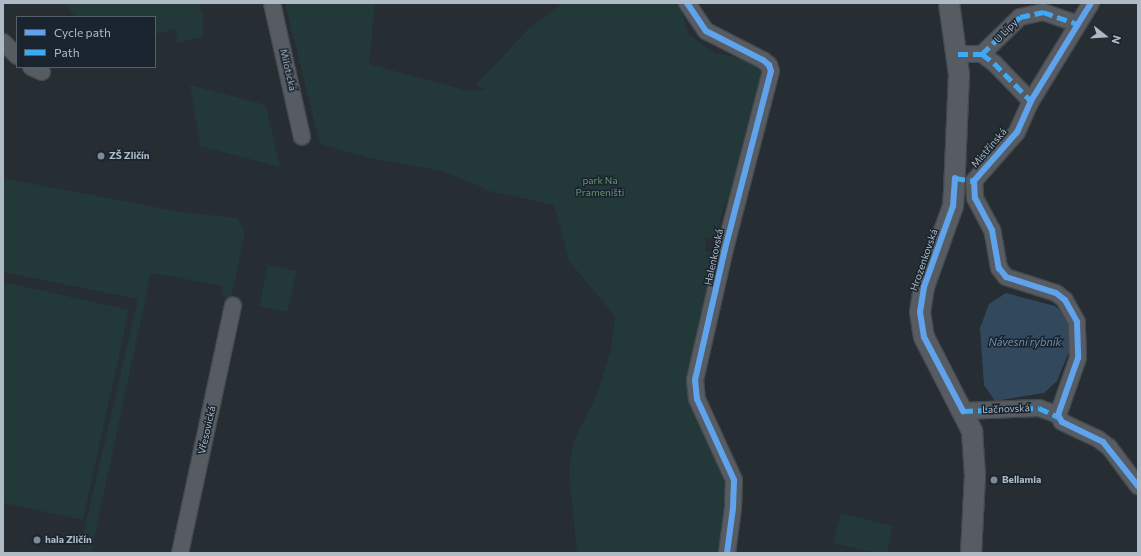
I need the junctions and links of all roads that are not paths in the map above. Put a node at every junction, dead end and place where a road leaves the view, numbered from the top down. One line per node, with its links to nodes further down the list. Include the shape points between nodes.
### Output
1 (272, 3): 11 (street, Milotická)
2 (687, 3): 19 (street, Halenkovská, via 706,31 763,60 771,71 724,249 695,380 697,399 734,480)
3 (949, 3): 7 (street, Hrozenkovská)
4 (1091, 3): 5 (street, Mistřínská)
5 (1078, 24): 8 (street, U Lípy, via 1043,12 1020,17); 10 (street, Mistřínská)
6 (3, 42): 9 (street)
7 (958, 54): 8 (street); 12 (street, Hrozenkovská)
8 (982, 54): 10 (street)
9 (16, 55)
10 (1031, 101): 13 (street, Mistřínská, via 1017,132)
11 (302, 137)
12 (955, 178): 13 (street, Mistřínská); 15 (street, Hrozenkovská, via 953,206 924,287 920,312 924,337)
13 (974, 181): 16 (street, Mistřínská, via 975,198 992,230 999,268 1006,276 1056,293 1065,300 1077,322 1078,358)
14 (233, 306): 18 (street, Vřesovická)
15 (963, 411): 16 (street, Lačnovská, via 1039,408); 20 (street, Hrozenkovská, via 972,431 974,453)
16 (1058, 415): 17 (street, Lačnovská, via 1062,422 1110,447)
17 (1138, 486)
18 (180, 553)
19 (727, 553)
20 (971, 553)

